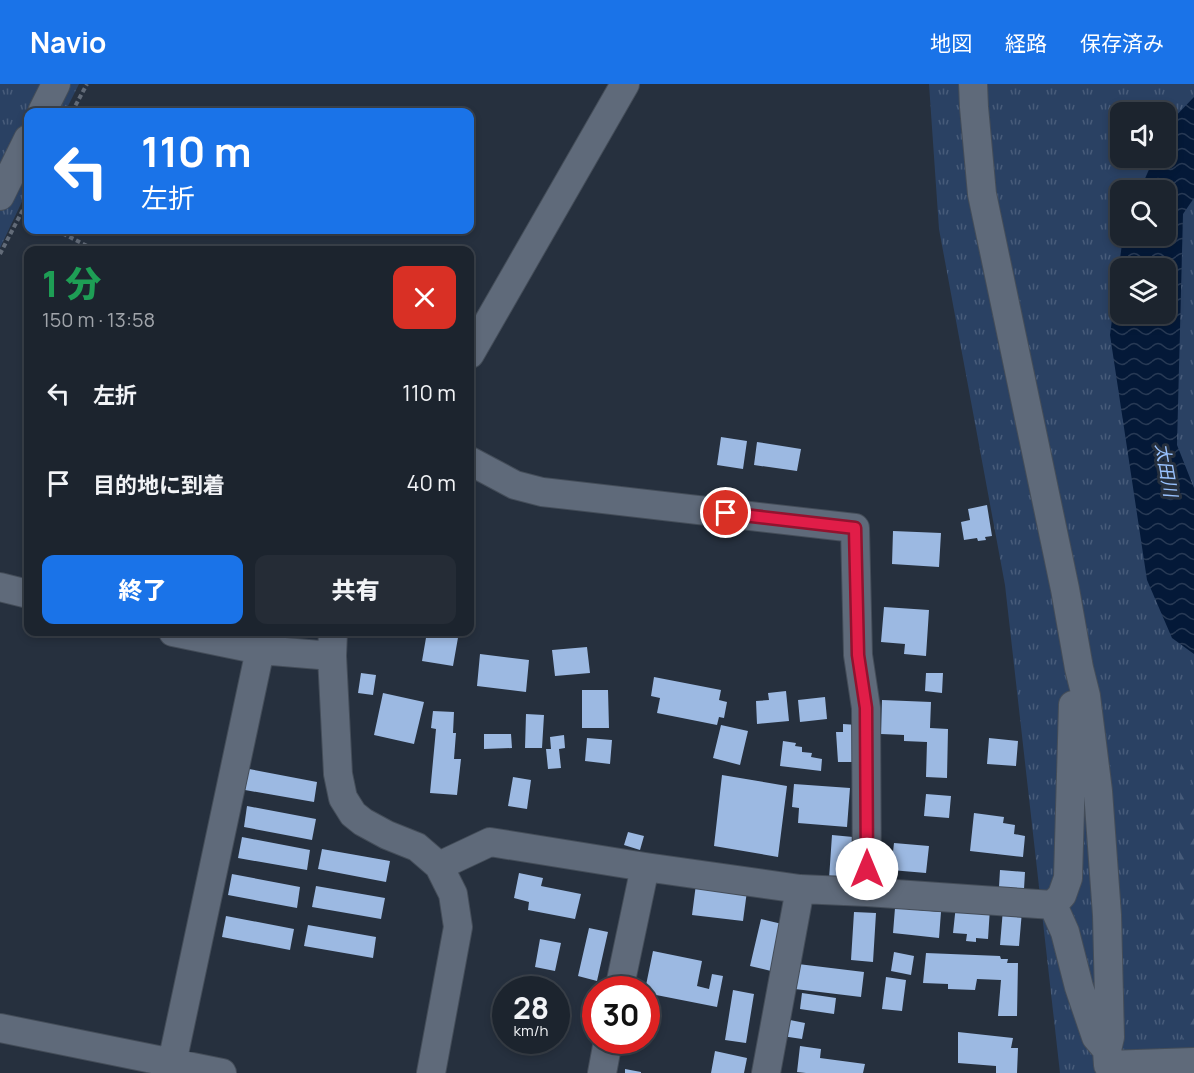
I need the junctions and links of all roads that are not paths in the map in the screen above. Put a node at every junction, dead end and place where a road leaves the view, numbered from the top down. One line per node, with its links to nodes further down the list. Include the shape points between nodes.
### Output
1 (56, 84): 4 (street)
2 (625, 84): 7 (street)
3 (973, 84): 14 (street, via 982,194)
4 (44, 108)
5 (24, 154): 6 (street)
6 (11, 204)
7 (474, 347)
8 (474, 463): 18 (street, via 515,485 542,492 855,528 858,655 866,708)
9 (0, 587): 10 (street)
10 (24, 593)
11 (192, 636): 13 (street)
12 (333, 644): 13 (street); 15 (street, via 338,774 343,798 363,822 417,847)
13 (260, 650): 24 (street)
14 (1079, 668): 19 (street, via 1073,697 1068,878 1062,895); 25 (street, via 1098,791 1107,904)
15 (439, 866): 16 (street, via 490,842); 27 (street, via 453,894 458,927)
16 (645, 867): 17 (street); 20 (street)
17 (800, 889): 18 (street); 29 (street)
18 (867, 892): 19 (street)
19 (1053, 905): 25 (street, via 1065,932 1096,1037)
20 (622, 976)
21 (0, 1028): 24 (street)
22 (606, 1054): 28 (street)
23 (1194, 1062): 25 (street)
24 (172, 1063): 26 (street)
25 (1112, 1063)
26 (222, 1073)
27 (431, 1073)
28 (602, 1073)
29 (766, 1073)

